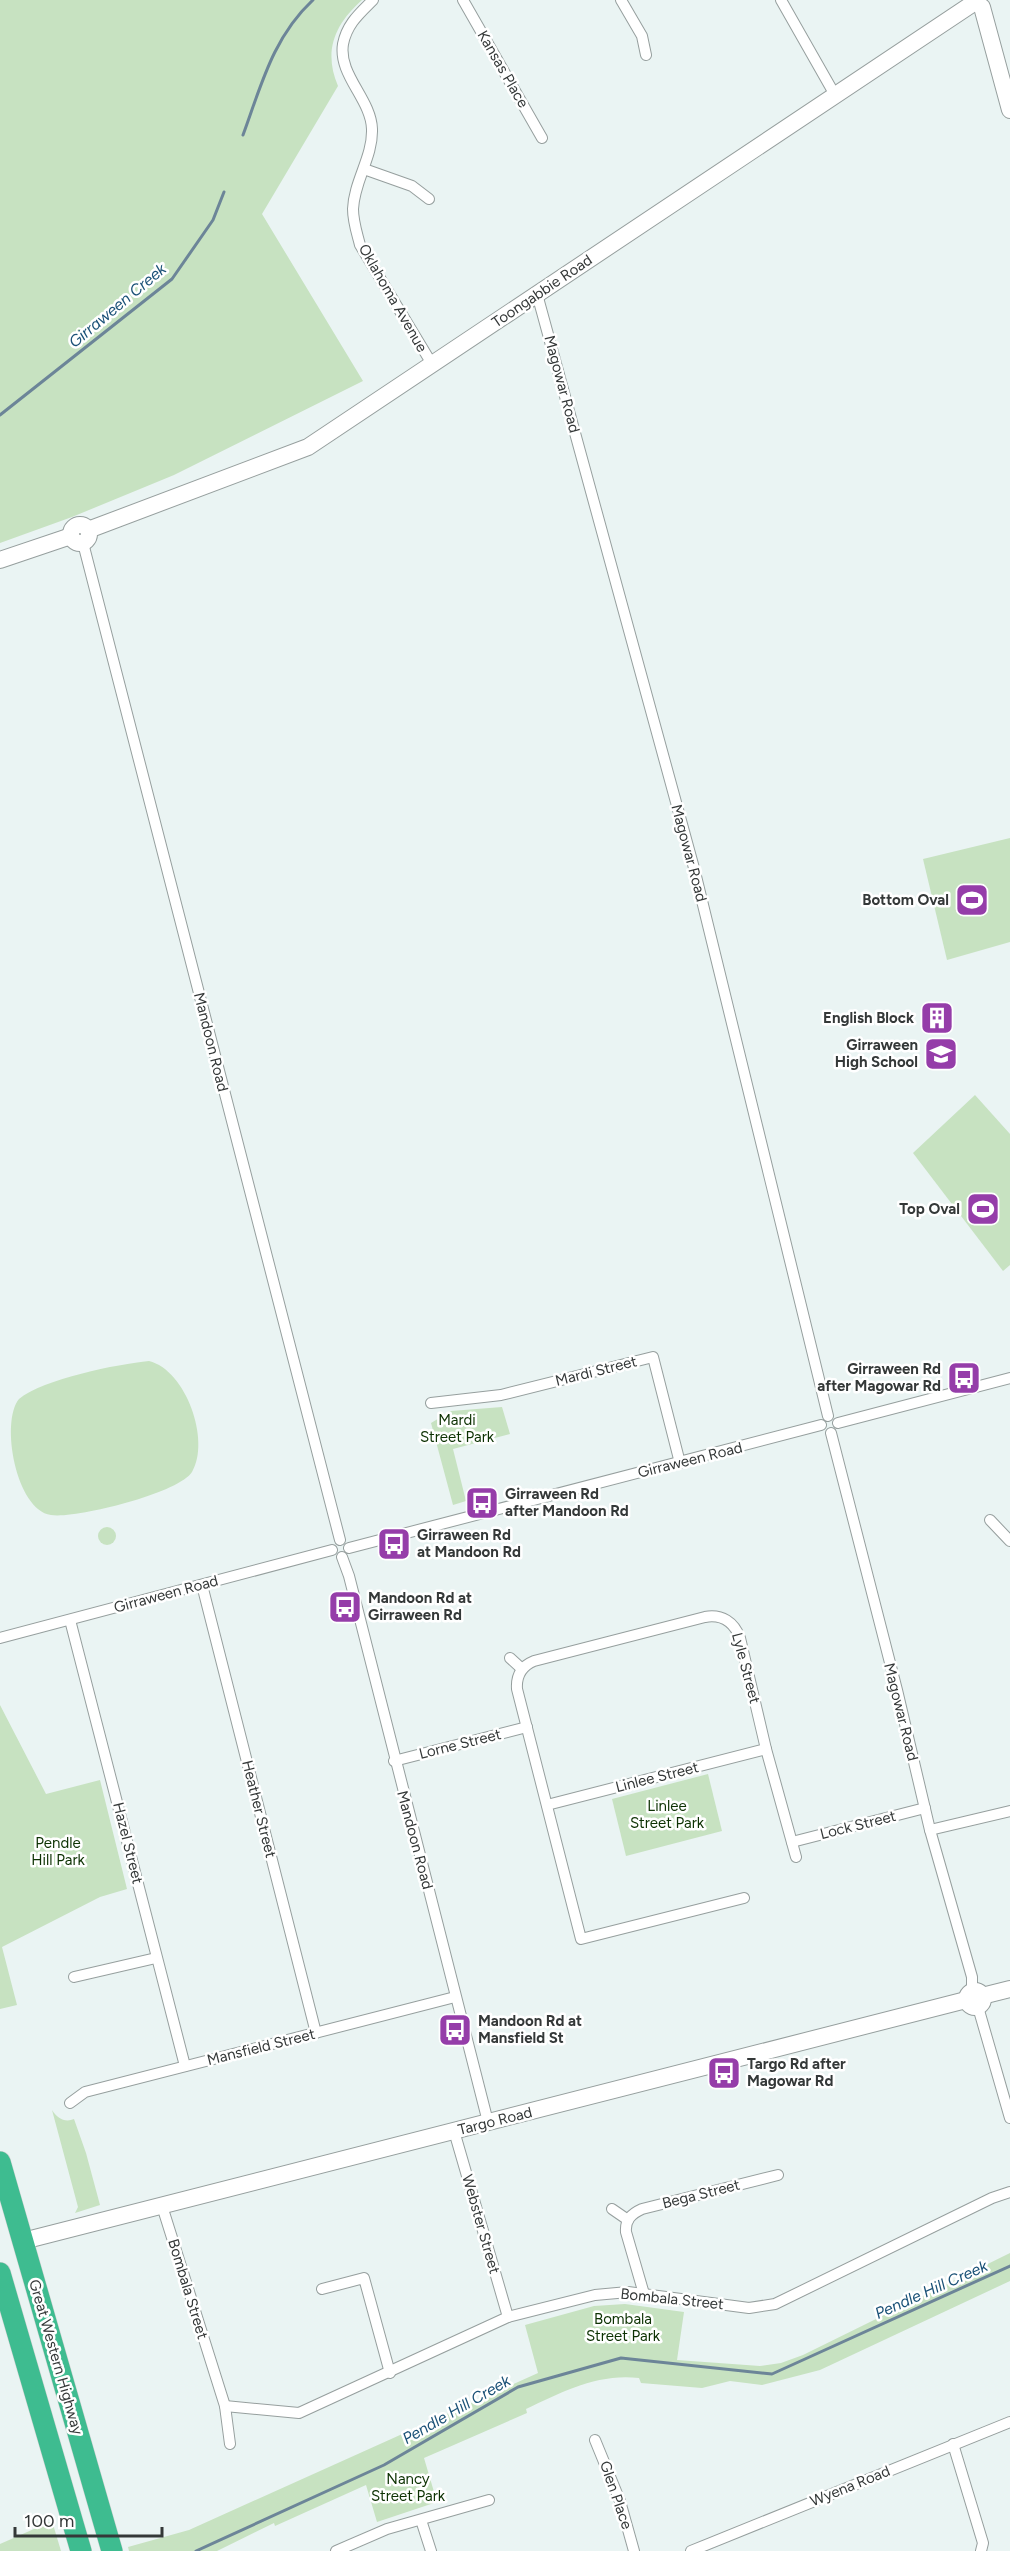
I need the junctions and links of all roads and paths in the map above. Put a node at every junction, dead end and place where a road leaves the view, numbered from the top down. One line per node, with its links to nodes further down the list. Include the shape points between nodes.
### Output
1 (373, 0): 10 (street, Oklahoma Avenue, via 349,25 343,47 344,65 368,108 372,128)
2 (463, 0): 9 (street, Kansas Place)
3 (621, 0): 6 (street, via 642,36)
4 (781, 0): 7 (street)
5 (977, 3): 7 (street, Toongabbie Road); 8 (street)
6 (646, 55)
7 (835, 94): 12 (street, Toongabbie Road)
8 (1010, 110)
9 (542, 138)
10 (364, 169): 11 (street, via 412,186); 13 (street, Oklahoma Avenue, via 353,210 360,245)
11 (429, 199)
12 (537, 294): 13 (street, Toongabbie Road); 18 (street, Magowar Road, via 693,868)
13 (432, 364): 14 (street, Toongabbie Road, via 308,447)
14 (81, 536): 15 (street, Toongabbie Road); 23 (street, Mandoon Road)
15 (0, 560)
16 (1010, 1378): 19 (street)
17 (431, 1403): 21 (street, Mardi Street, via 501,1395 653,1357)
18 (824, 1421): 19 (street, via 836,1418); 20 (street, via 825,1431); 21 (street, Girraween Road)
19 (838, 1423): 20 (street)
20 (831, 1433): 36 (street, Magowar Road)
21 (680, 1462): 26 (street, Girraween Road)
22 (990, 1520): 24 (street)
23 (340, 1540): 25 (street); 26 (street, via 347,1543)
24 (1010, 1541)
25 (332, 1550): 26 (street, via 335,1556); 27 (street, Girraween Road)
26 (345, 1553): 34 (street, Mandoon Road)
27 (202, 1585): 28 (street, Girraween Road); 47 (street, Heather Street)
28 (70, 1620): 29 (street, Girraween Road); 42 (street, Hazel Street)
29 (0, 1638)
30 (510, 1658): 31 (street)
31 (522, 1670): 32 (street, via 516,1683); 33 (street, Lyle Street, via 534,1661 705,1617 719,1617 731,1623 740,1636)
32 (526, 1727): 34 (street, Lorne Street); 35 (street)
33 (766, 1749): 35 (street, Linlee Street); 39 (street, Lyle Street)
34 (394, 1761): 45 (street, Mandoon Road)
35 (547, 1805): 41 (street, via 581,1939)
36 (925, 1808): 38 (street, Magowar Road); 39 (street, Lock Street)
37 (1010, 1811): 38 (street)
38 (930, 1830): 46 (street, Magowar Road)
39 (792, 1842): 40 (street, Lyle Street)
40 (796, 1857)
41 (744, 1898)
42 (156, 1958): 43 (street); 48 (street, Hazel Street)
43 (74, 1977)
44 (1010, 1989): 46 (street, Targo Road)
45 (456, 1997): 47 (street, Mansfield Street); 51 (street, Mandoon Road)
46 (975, 1999): 50 (street, Magowar Road); 51 (street, Targo Road)
47 (316, 2033): 48 (street, Mansfield Street)
48 (185, 2066): 49 (street, Mansfield Street, via 85,2091)
49 (70, 2103)
50 (1010, 2118)
51 (488, 2122): 52 (street, Targo Road)
52 (454, 2132): 56 (street, Targo Road); 63 (street, Webster Street)
53 (0, 2163): 59 (highway, Great Western Highway)
54 (778, 2175): 58 (street, Bega Street, via 642,2209)
55 (1010, 2192): 62 (street, Bombala Street, via 769,2305 741,2307)
56 (162, 2206): 59 (street, Targo Road); 65 (street, Bombala Street)
57 (612, 2209): 58 (street)
58 (628, 2220): 62 (street, via 626,2232)
59 (23, 2241): 73 (highway, Great Western Highway)
60 (0, 2273): 72 (highway, Great Western Highway)
61 (322, 2289): 64 (street, via 364,2278)
62 (644, 2294): 63 (street, Bombala Street, via 595,2295)
63 (508, 2317): 64 (street, Bombala Street)
64 (390, 2373): 65 (street, Bombala Street, via 299,2413)
65 (225, 2406): 68 (street, Bombala Street)
66 (1010, 2421): 69 (street, Wyena Road)
67 (595, 2440): 76 (street, Glen Place, via 620,2501)
68 (230, 2444)
69 (953, 2444): 77 (street, Wyena Road); 78 (street, via 983,2543)
70 (489, 2500): 71 (street)
71 (421, 2520): 74 (street, via 387,2529); 75 (street)
72 (81, 2551)
73 (112, 2551)
74 (336, 2551)
75 (431, 2551)
76 (634, 2551)
77 (691, 2551)
78 (981, 2551)

